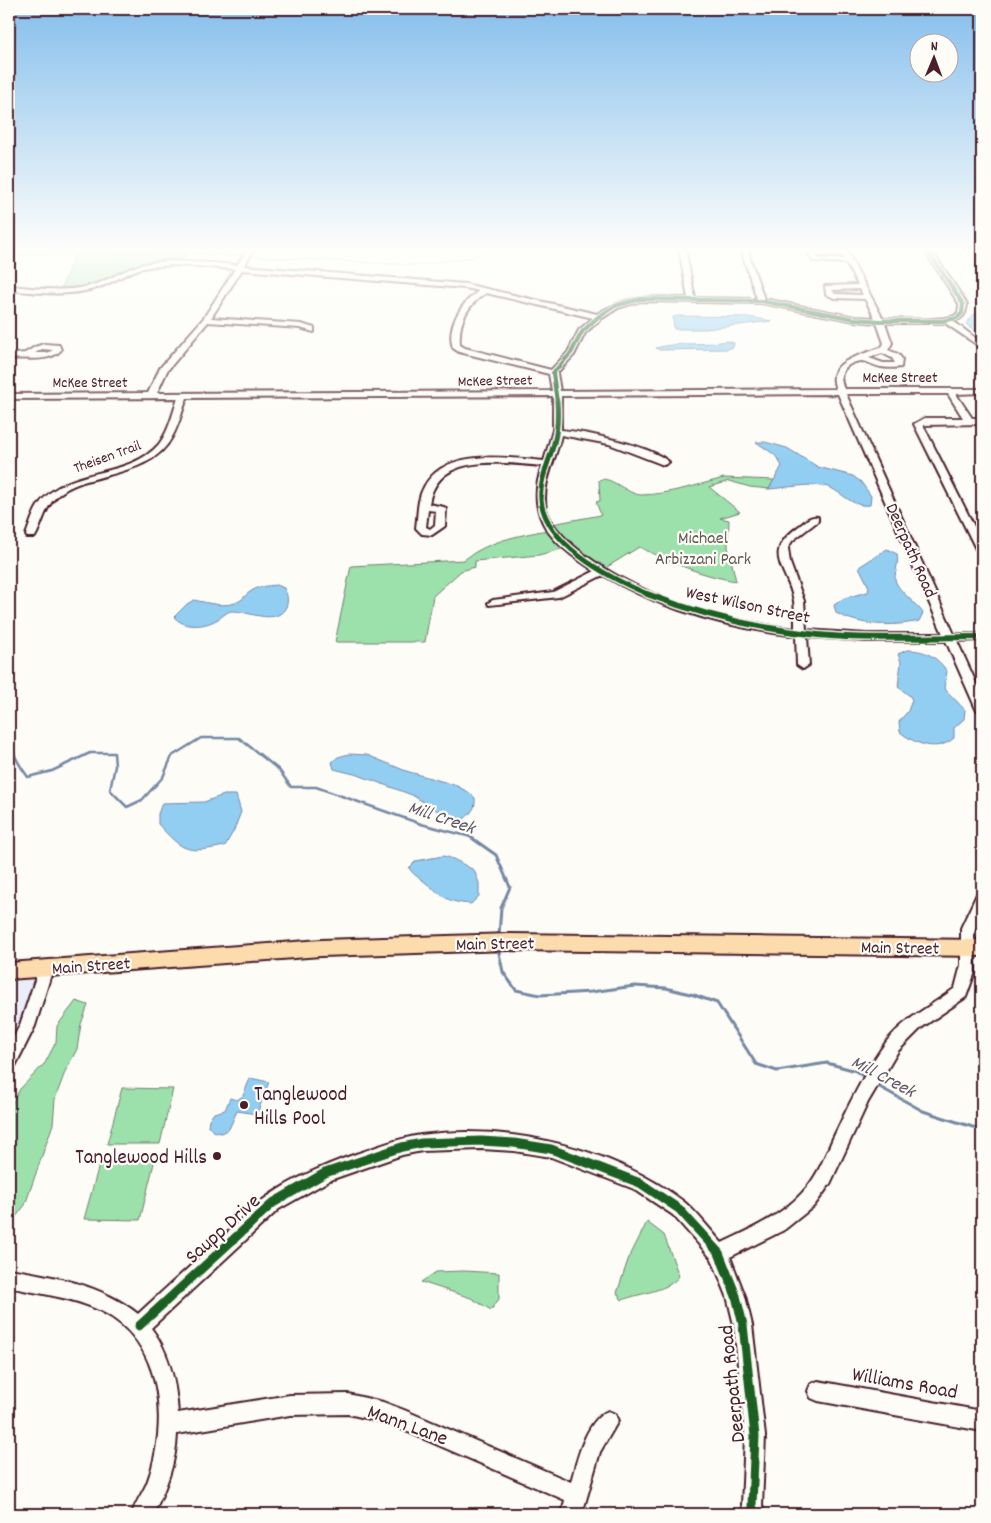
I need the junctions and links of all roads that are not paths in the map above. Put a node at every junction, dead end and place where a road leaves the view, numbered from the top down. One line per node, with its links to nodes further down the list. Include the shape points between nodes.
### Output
1 (461, 319): 14 (street, via 456,346 462,350)
2 (596, 319): 14 (street, via 582,332 571,353)
3 (856, 319): 6 (street)
4 (954, 319): 7 (street)
5 (206, 320): 8 (street, via 301,326); 20 (street, via 163,370)
6 (880, 321): 7 (street); 10 (street, via 888,343)
7 (948, 321): 9 (street)
8 (311, 330)
9 (982, 346)
10 (882, 350): 13 (street); 13 (street, via 895,356 900,361 898,365 882,365)
11 (28, 354): 12 (street)
12 (9, 356)
13 (863, 358): 15 (street, via 843,366 837,373)
14 (553, 373): 18 (street, West Wilson Street)
15 (841, 391): 16 (street, McKee Street); 18 (street, McKee Street); 34 (street, Deerpath Road)
16 (950, 391): 17 (street, McKee Street); 22 (street)
17 (982, 391)
18 (556, 393): 21 (street, McKee Street); 24 (street, West Wilson Street)
19 (9, 396): 20 (street, McKee Street)
20 (151, 396): 21 (street, McKee Street)
21 (183, 396): 29 (street, Theisen Trail, via 165,443 160,448 128,467 90,476 59,491 43,506)
22 (969, 421): 23 (street); 30 (street, via 918,423 918,426)
23 (982, 421)
24 (557, 432): 25 (street, via 600,437); 26 (street, West Wilson Street)
25 (664, 462)
26 (546, 464): 27 (street, via 496,460 458,464 434,477 428,486); 31 (street, West Wilson Street, via 540,495 545,518 577,554)
27 (424, 506)
28 (815, 519): 33 (street, via 788,539 783,548 785,563 798,594)
29 (31, 535)
30 (982, 551)
31 (602, 570): 32 (street, via 555,595); 33 (street, West Wilson Street, via 681,606)
32 (493, 602)
33 (801, 632): 34 (street, West Wilson Street, via 848,637); 36 (street)
34 (951, 637): 35 (street, West Wilson Street); 37 (street, Deerpath Road)
35 (982, 637)
36 (803, 665)
37 (982, 709)
38 (982, 898): 39 (street, via 970,919 967,936)
39 (976, 948): 40 (main road, Main Street, via 510,942 321,948); 43 (street, via 961,992 904,1033 876,1074 820,1185 807,1201 773,1226)
40 (46, 968): 41 (main road, Main Street); 42 (street, via 27,1026)
41 (9, 971)
42 (9, 1061)
43 (719, 1253): 45 (street, Saupp Drive, via 679,1209 640,1183 597,1165 551,1149 514,1142 458,1140 422,1143 325,1172 273,1203); 52 (street, Deerpath Road, via 743,1324 755,1436)
44 (9, 1278): 45 (street, via 101,1301)
45 (139, 1326): 49 (street, via 156,1353 166,1381)
46 (818, 1391): 48 (street, Williams Road)
47 (608, 1421): 50 (street, via 591,1447)
48 (982, 1421)
49 (169, 1425): 50 (street, Mann Lane, via 290,1405 348,1404 404,1420); 51 (street, via 156,1485)
50 (574, 1505)
51 (142, 1514)
52 (754, 1514)

